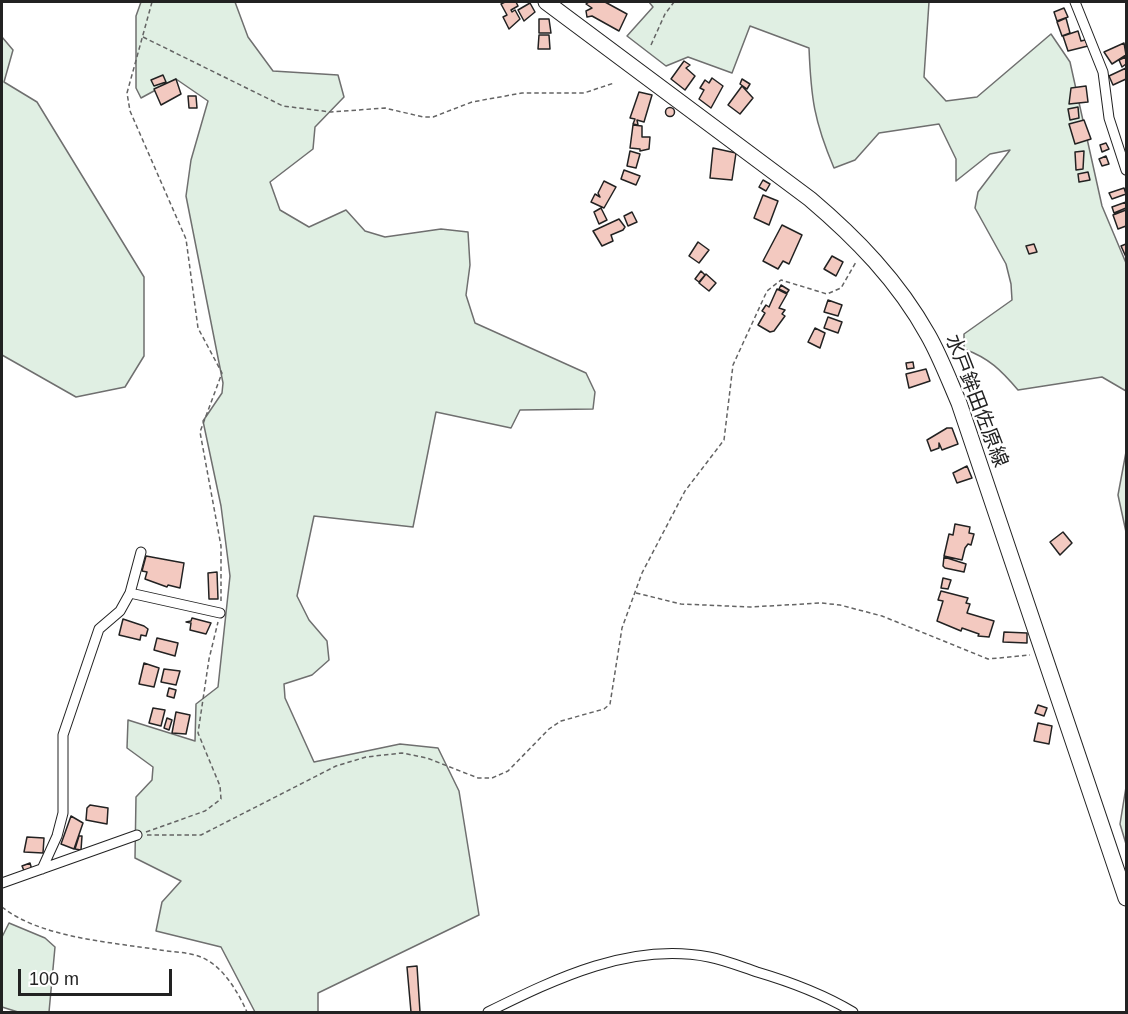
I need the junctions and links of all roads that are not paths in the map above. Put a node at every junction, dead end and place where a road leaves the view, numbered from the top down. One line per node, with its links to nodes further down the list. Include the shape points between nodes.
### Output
1 (546, 2): 10 (main road, 水戸鉾田佐原線, via 810,199 864,248 928,335 959,403)
2 (1075, 2): 3 (street, via 1103,72 1109,118)
3 (1126, 170)
4 (141, 552): 5 (street)
5 (130, 593): 6 (street); 8 (street, via 120,611 99,629 63,735 63,813)
6 (220, 614)
7 (137, 835): 8 (street)
8 (42, 869): 9 (street)
9 (2, 883)
10 (1126, 898)
11 (488, 1012): 12 (street, via 583,969 633,957 674,953 710,957 791,982)
12 (853, 1012)

